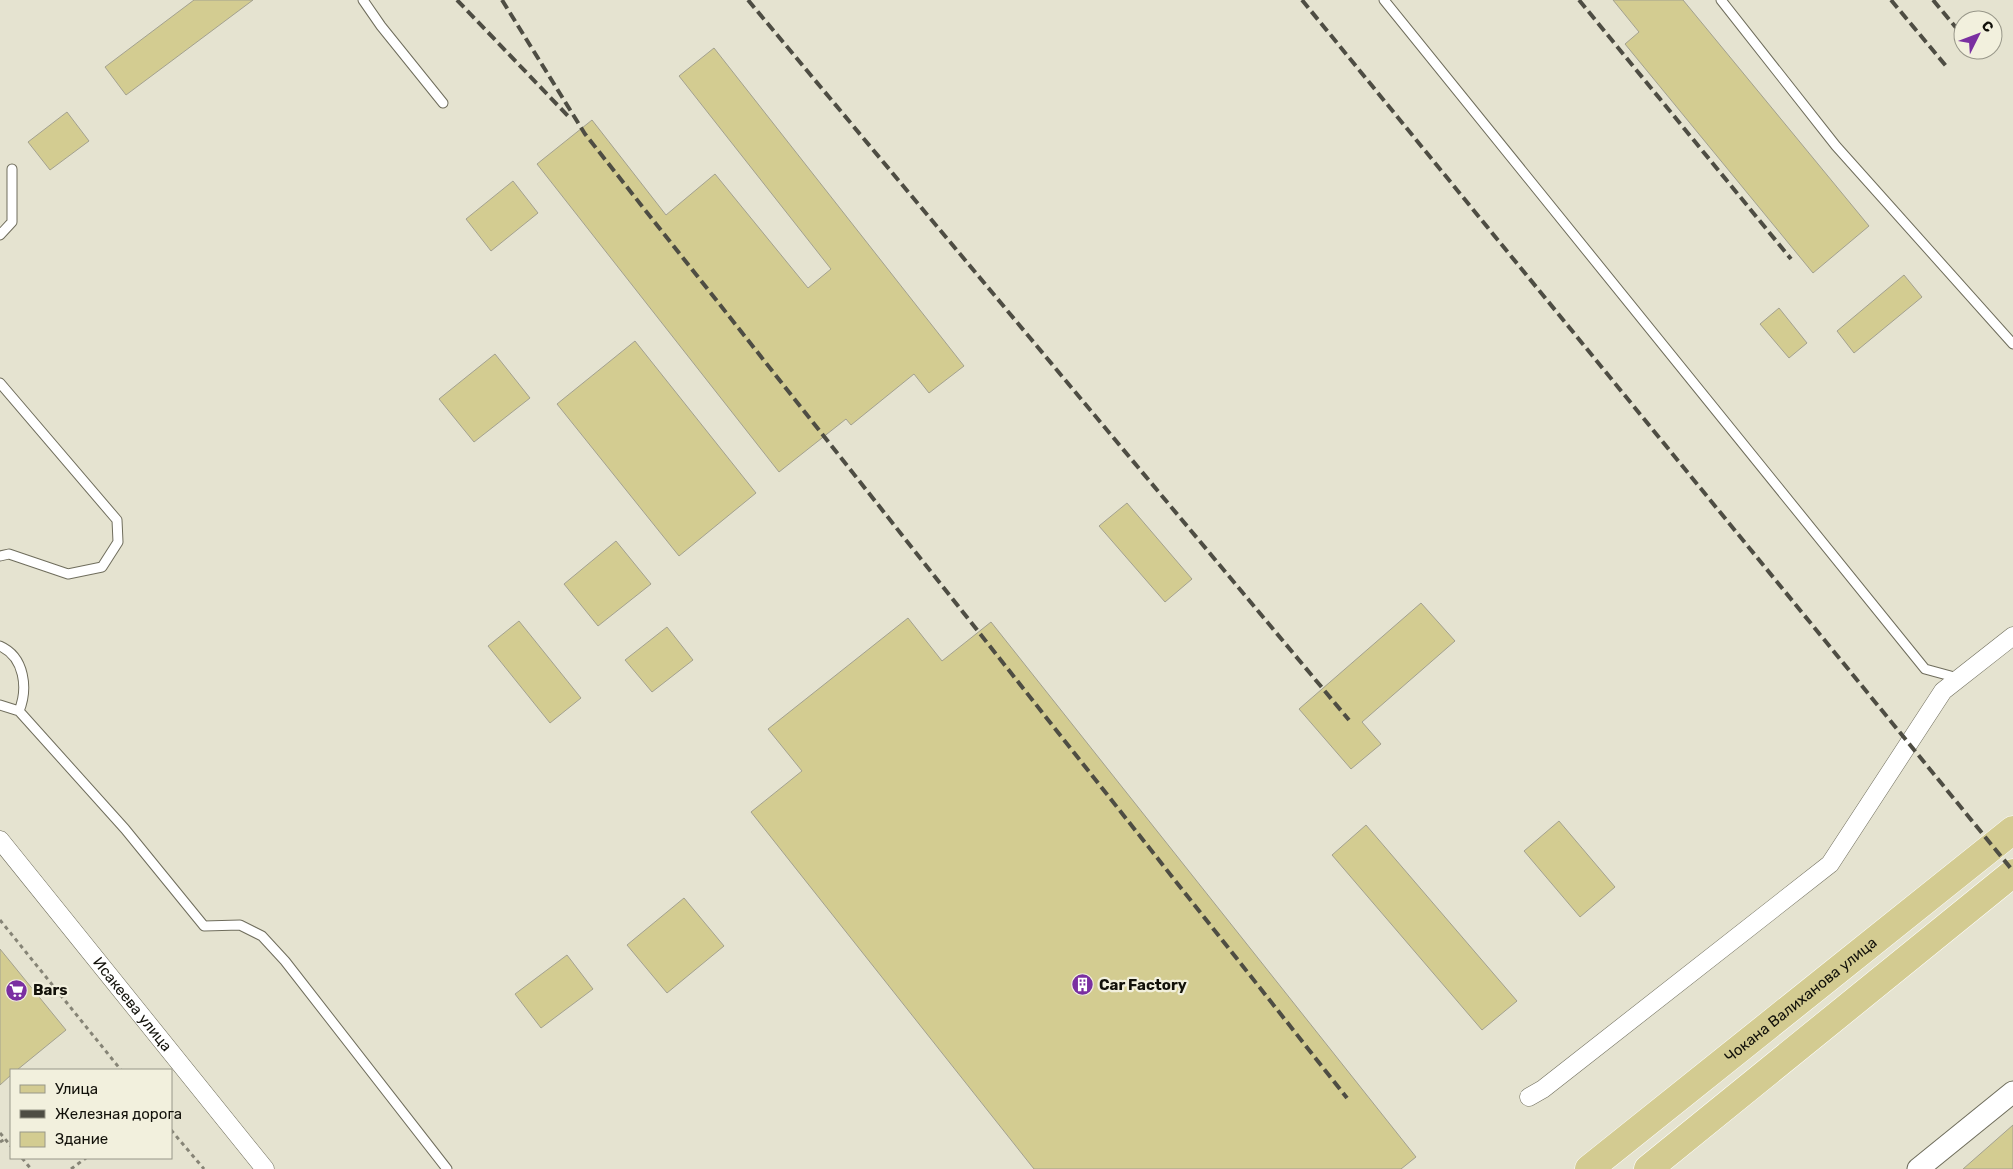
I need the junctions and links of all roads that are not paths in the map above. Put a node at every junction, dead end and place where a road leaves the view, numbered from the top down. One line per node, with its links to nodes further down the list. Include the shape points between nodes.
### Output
1 (362, 0): 4 (lane)
2 (1384, 0): 12 (lane, via 1925,668)
3 (1721, 0): 7 (lane, via 1836,146)
4 (443, 103)
5 (12, 169): 6 (lane, via 12,222)
6 (0, 235)
7 (2013, 344)
8 (0, 383): 9 (lane, via 118,520 118,542 102,566 68,574 9,554)
9 (0, 556)
10 (2013, 636): 12 (street)
11 (0, 646): 14 (lane, via 7,649 23,673 24,698)
12 (1960, 678): 19 (street, via 1943,691 1830,864 1543,1090)
13 (0, 705): 14 (lane)
14 (19, 711): 21 (lane, via 125,829 204,926 240,926 268,942)
15 (2013, 830): 22 (main road, Чокана Валиханова улица)
16 (0, 840): 20 (street, Исакеева улица)
17 (2013, 873): 23 (main road)
18 (2013, 1092): 24 (street)
19 (1529, 1097)
20 (265, 1169)
21 (447, 1169)
22 (1589, 1169)
23 (1648, 1169)
24 (1918, 1169)

